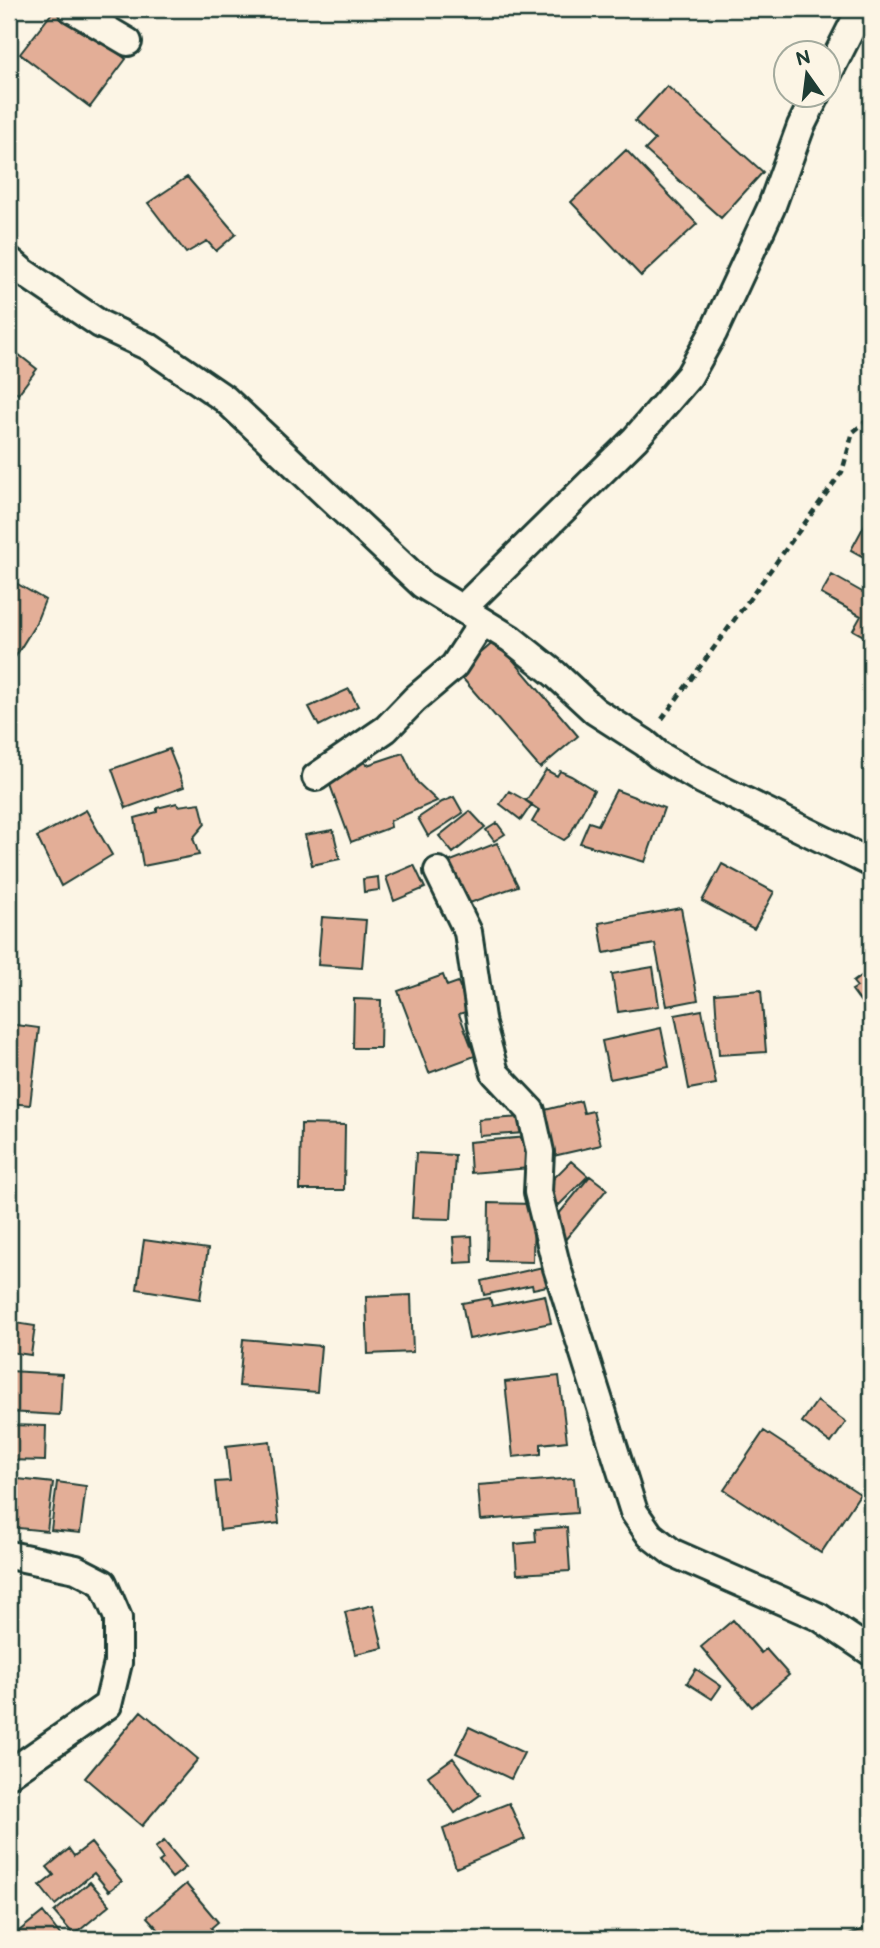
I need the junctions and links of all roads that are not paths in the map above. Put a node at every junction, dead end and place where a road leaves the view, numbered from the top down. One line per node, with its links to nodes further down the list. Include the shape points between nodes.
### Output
1 (72, 9): 3 (street)
2 (861, 9): 4 (street)
3 (128, 42)
4 (842, 46)
5 (810, 108): 7 (street, via 771,208 689,376)
6 (9, 260): 7 (street, via 100,324 149,347 225,399 423,585)
7 (472, 616): 8 (street, via 454,666 386,729); 9 (street, via 511,639 595,711 659,755)
8 (316, 777)
9 (871, 863)
10 (438, 871): 12 (street, via 468,932 482,1025 495,1073 531,1111 540,1152 538,1192 557,1268 634,1512 650,1535 673,1553 819,1617)
11 (9, 1555): 13 (street, via 76,1569 103,1583 118,1618 118,1663 108,1705)
12 (871, 1652)
13 (9, 1774)

